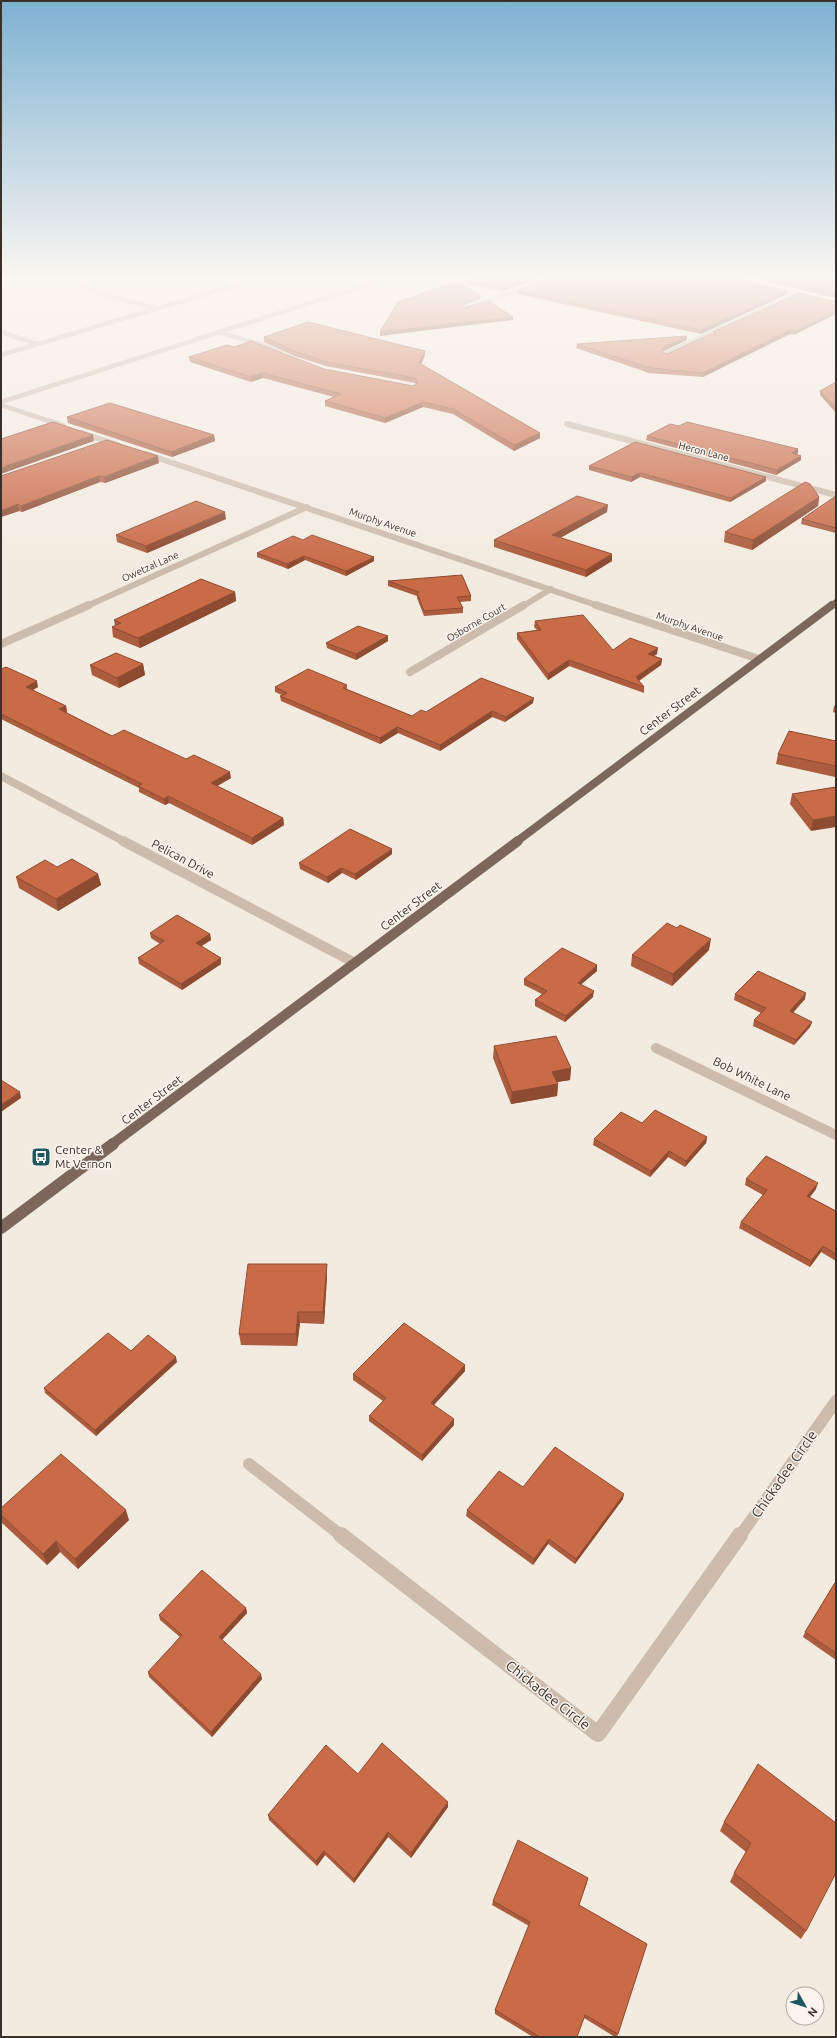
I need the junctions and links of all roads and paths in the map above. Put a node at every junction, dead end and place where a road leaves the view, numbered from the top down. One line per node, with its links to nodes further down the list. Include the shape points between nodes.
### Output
1 (87, 374): 2 (street)
2 (1, 402)
3 (1, 405): 5 (street)
4 (567, 424): 9 (street, Heron Lane)
5 (107, 441): 6 (street); 7 (street)
6 (93, 446)
7 (122, 446)
8 (137, 451): 10 (street, Murphy Avenue)
9 (836, 495)
10 (307, 507): 11 (street, Murphy Avenue); 13 (street, Owetzal Lane)
11 (551, 589): 14 (street, Murphy Avenue); 15 (street, Osborne Court)
12 (836, 602): 14 (main road, Center Street)
13 (1, 644)
14 (759, 659): 17 (main road, Center Street)
15 (410, 672)
16 (1, 776): 17 (street, Pelican Drive)
17 (354, 963): 20 (main road, Center Street)
18 (656, 1048): 19 (street, Bob White Lane)
19 (836, 1134)
20 (1, 1228)
21 (836, 1400): 22 (street, Chickadee Circle, via 598,1734)
22 (249, 1464)

